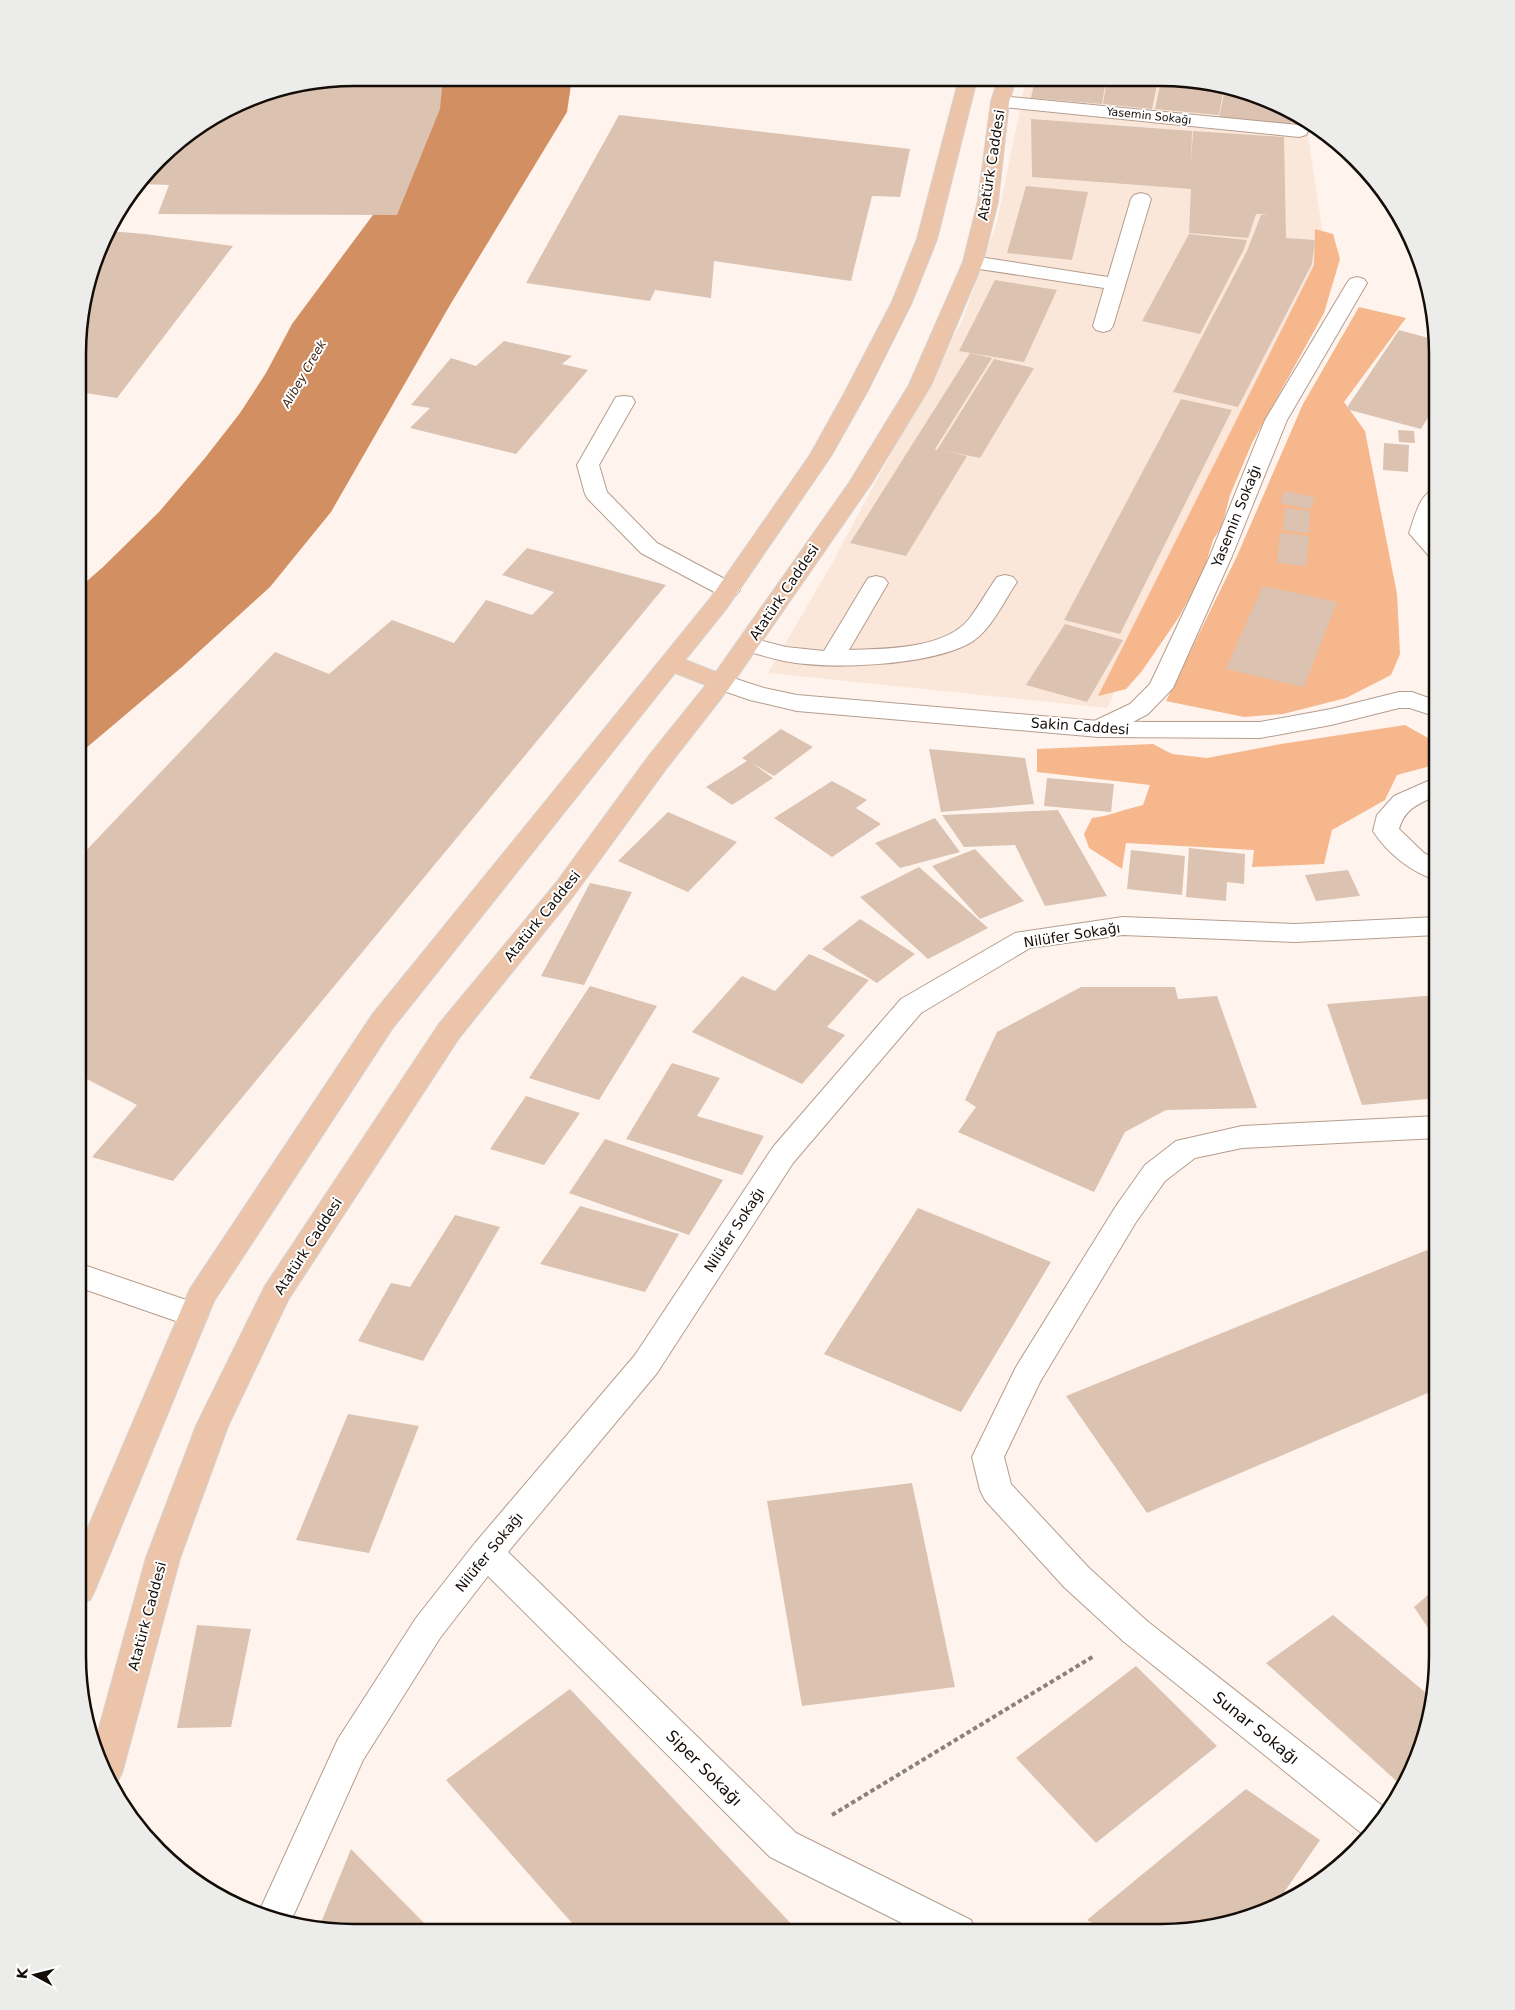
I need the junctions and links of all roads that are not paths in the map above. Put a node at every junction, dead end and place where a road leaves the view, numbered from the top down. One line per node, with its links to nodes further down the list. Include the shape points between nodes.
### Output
1 (966, 86): 14 (main road, via 927,239 902,302 820,456)
2 (1003, 91): 3 (street, Yasemin Sokağı); 5 (main road, Atatürk Caddesi, via 988,201)
3 (1299, 131)
4 (1141, 199): 6 (street)
5 (974, 262): 6 (street); 15 (main road, Atatürk Caddesi, via 920,385 860,484)
6 (1115, 284): 8 (street)
7 (1356, 284): 20 (street, Yasemin Sokağı, via 1276,420 1221,556 1161,688 1139,709)
8 (1103, 326)
9 (624, 402): 14 (street, via 588,465 596,494 649,548)
10 (1429, 513): 11 (street, via 1420,533)
11 (1429, 543)
12 (1005, 582): 16 (street, via 977,625 960,639 926,650)
13 (876, 583): 16 (street)
14 (728, 590): 17 (main road)
15 (748, 644): 16 (street, via 785,654); 18 (main road, Atatürk Caddesi)
16 (832, 658)
17 (670, 663): 18 (main road); 26 (main road, via 382,1022 201,1296)
18 (721, 682): 20 (street, Sakin Caddesi, via 797,703); 29 (main road, Atatürk Caddesi, via 565,889 449,1031 276,1294 212,1426 163,1558)
19 (1429, 706): 20 (street, Sakin Caddesi, via 1412,700 1399,700 1260,730)
20 (1099, 729)
21 (1429, 788): 22 (street, via 1404,802 1390,815 1386,831 1415,859)
22 (1429, 866)
23 (1429, 926): 27 (street, Nilüfer Sokağı, via 1295,933 1123,926 1024,940 912,1006 783,1155 646,1364)
24 (1429, 1127): 30 (street, Sunar Sokağı, via 1242,1137 1186,1148 1154,1173 1126,1214 1027,1376 988,1457 996,1490 1076,1577 1135,1631)
25 (86, 1278): 26 (street)
26 (193, 1315): 28 (main road)
27 (487, 1553): 31 (street, Nilüfer Sokağı, via 428,1628 350,1750); 32 (street, Siper Sokağı, via 783,1845)
28 (86, 1571)
29 (108, 1760)
30 (1372, 1820)
31 (276, 1912)
32 (942, 1924)

